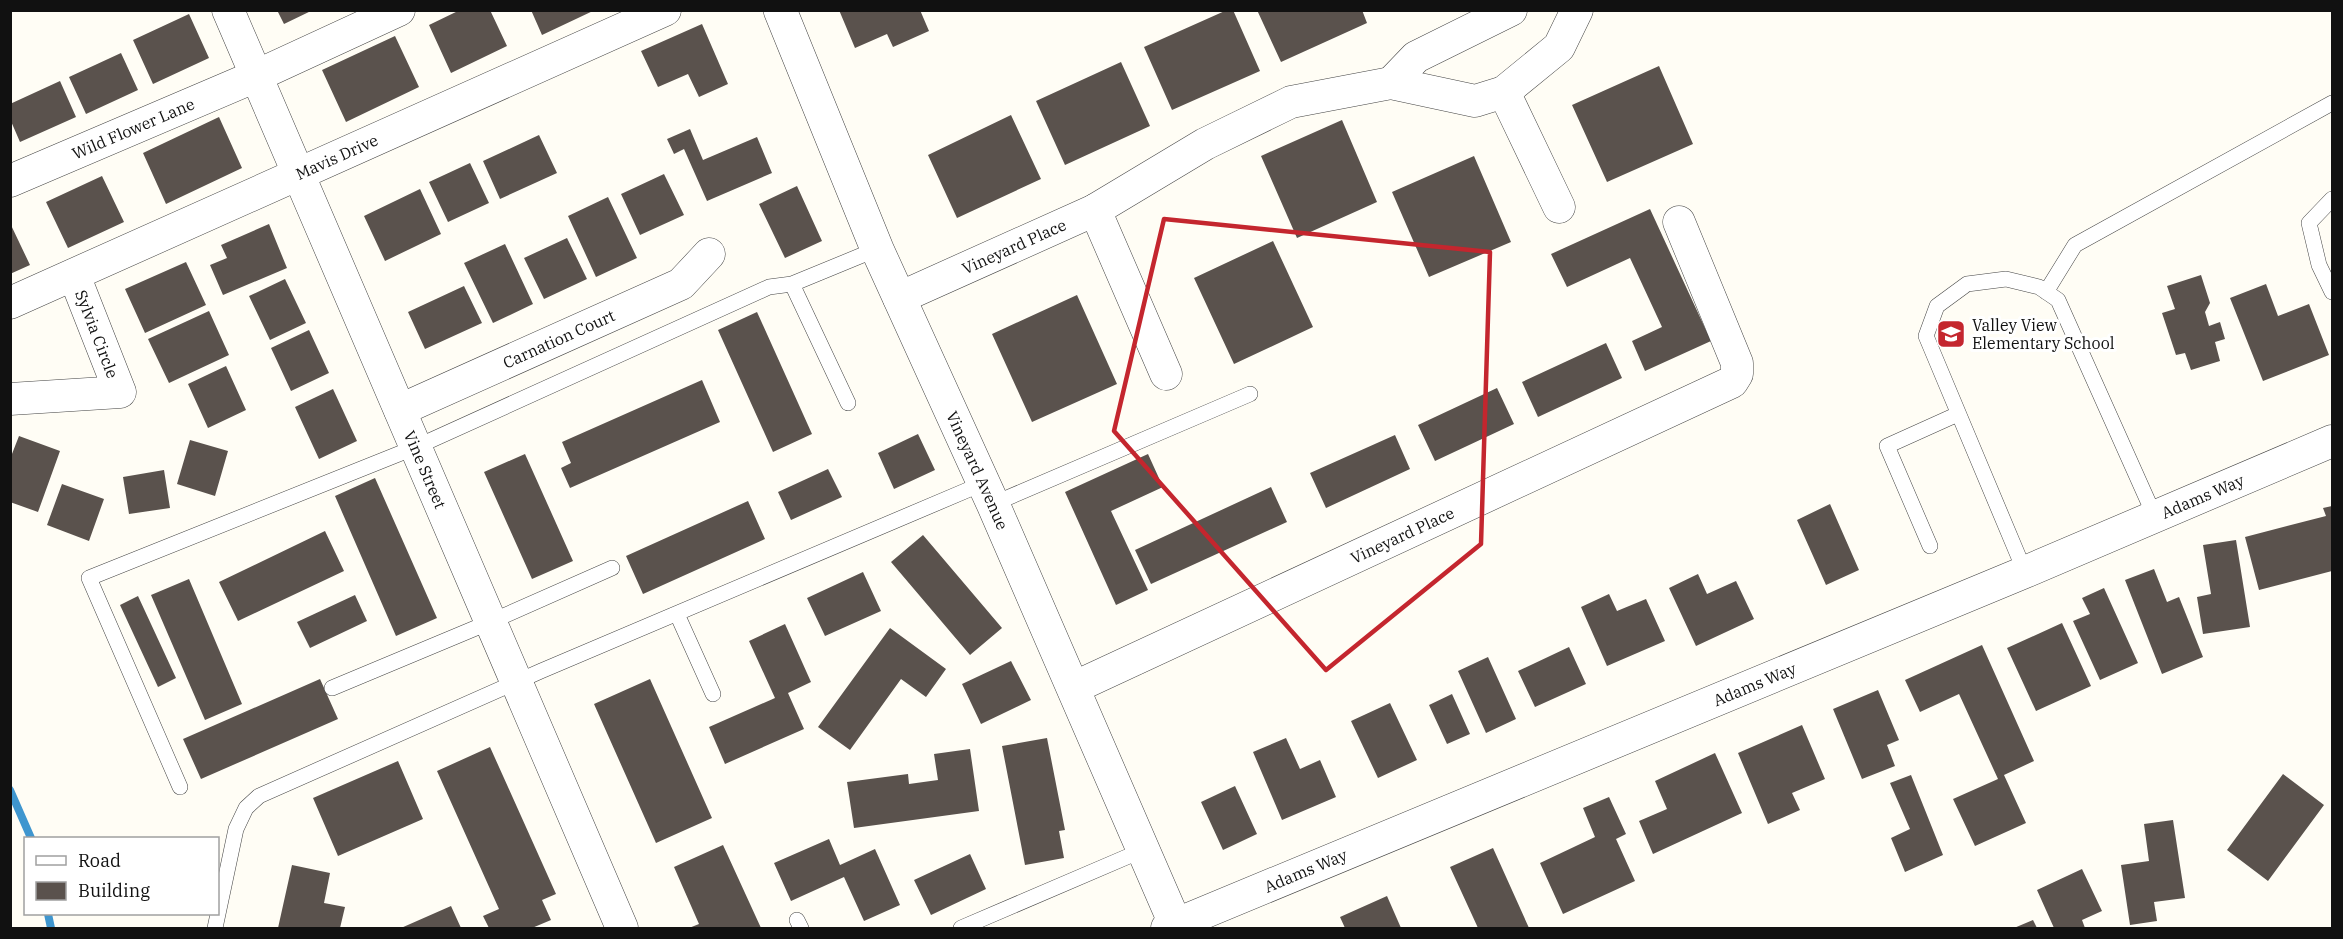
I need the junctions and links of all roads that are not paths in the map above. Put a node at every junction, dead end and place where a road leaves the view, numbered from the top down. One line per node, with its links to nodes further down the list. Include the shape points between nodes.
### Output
1 (228, 10): 7 (street, Vine Street)
2 (399, 10): 7 (street, Wild Flower Lane)
3 (665, 10): 11 (street, Mavis Drive)
4 (780, 10): 17 (street, Vineyard Avenue)
5 (1511, 10): 8 (street, via 1416,57)
6 (1577, 10): 9 (street, Vineyard Place, via 1559,47)
7 (256, 76): 11 (street, Vine Street); 12 (street, Wild Flower Lane)
8 (1390, 83): 9 (street, Vineyard Place, via 1475,101); 15 (street, Vineyard Place, via 1291,102 1205,144)
9 (1504, 92): 14 (street)
10 (2332, 103): 22 (lane, via 2075,245)
11 (299, 175): 19 (street, Mavis Drive); 29 (street, Vine Street)
12 (10, 181)
13 (2332, 199): 21 (lane, via 2309,223 2319,265)
14 (1559, 207)
15 (1095, 210): 23 (street, Vineyard Place); 25 (street)
16 (1679, 222): 42 (street, Vineyard Place, via 1737,363 1732,382)
17 (877, 249): 20 (lane); 23 (street, Vineyard Avenue)
18 (710, 254): 29 (street, Carnation Court, via 681,284)
19 (74, 275): 24 (street, Mavis Drive); 27 (street, Sylvia Circle, via 120,392)
20 (792, 284): 28 (lane); 32 (lane, via 769,287)
21 (2332, 291)
22 (2046, 292): 30 (lane, via 2006,279 1967,284 1937,306 1926,336); 34 (lane, via 2058,300)
23 (899, 297): 33 (street, Vineyard Avenue)
24 (10, 303)
25 (1167, 374)
26 (1250, 394): 33 (lane)
27 (10, 399)
28 (848, 403)
29 (400, 410): 32 (street, Vine Street)
30 (1958, 414): 35 (lane, via 1887,446); 37 (lane)
31 (2332, 441): 34 (street, Adams Way)
32 (416, 447): 39 (street, Vine Street); 44 (lane, via 89,578)
33 (988, 494): 38 (lane); 42 (street, Vineyard Avenue)
34 (2155, 517): 37 (street, Adams Way)
35 (1930, 546)
36 (612, 568): 39 (lane)
37 (2025, 572): 47 (street, Adams Way)
38 (677, 614): 40 (lane); 43 (lane)
39 (490, 622): 40 (street, Vine Street); 41 (lane)
40 (516, 682): 46 (lane, via 259,796 246,808 236,829); 48 (street, Vine Street)
41 (332, 688)
42 (1073, 688): 45 (street, Vineyard Avenue)
43 (713, 694)
44 (180, 787)
45 (1143, 850): 47 (street, Vineyard Avenue); 49 (lane)
46 (219, 909)
47 (1173, 927)
48 (622, 928)
49 (961, 928)

